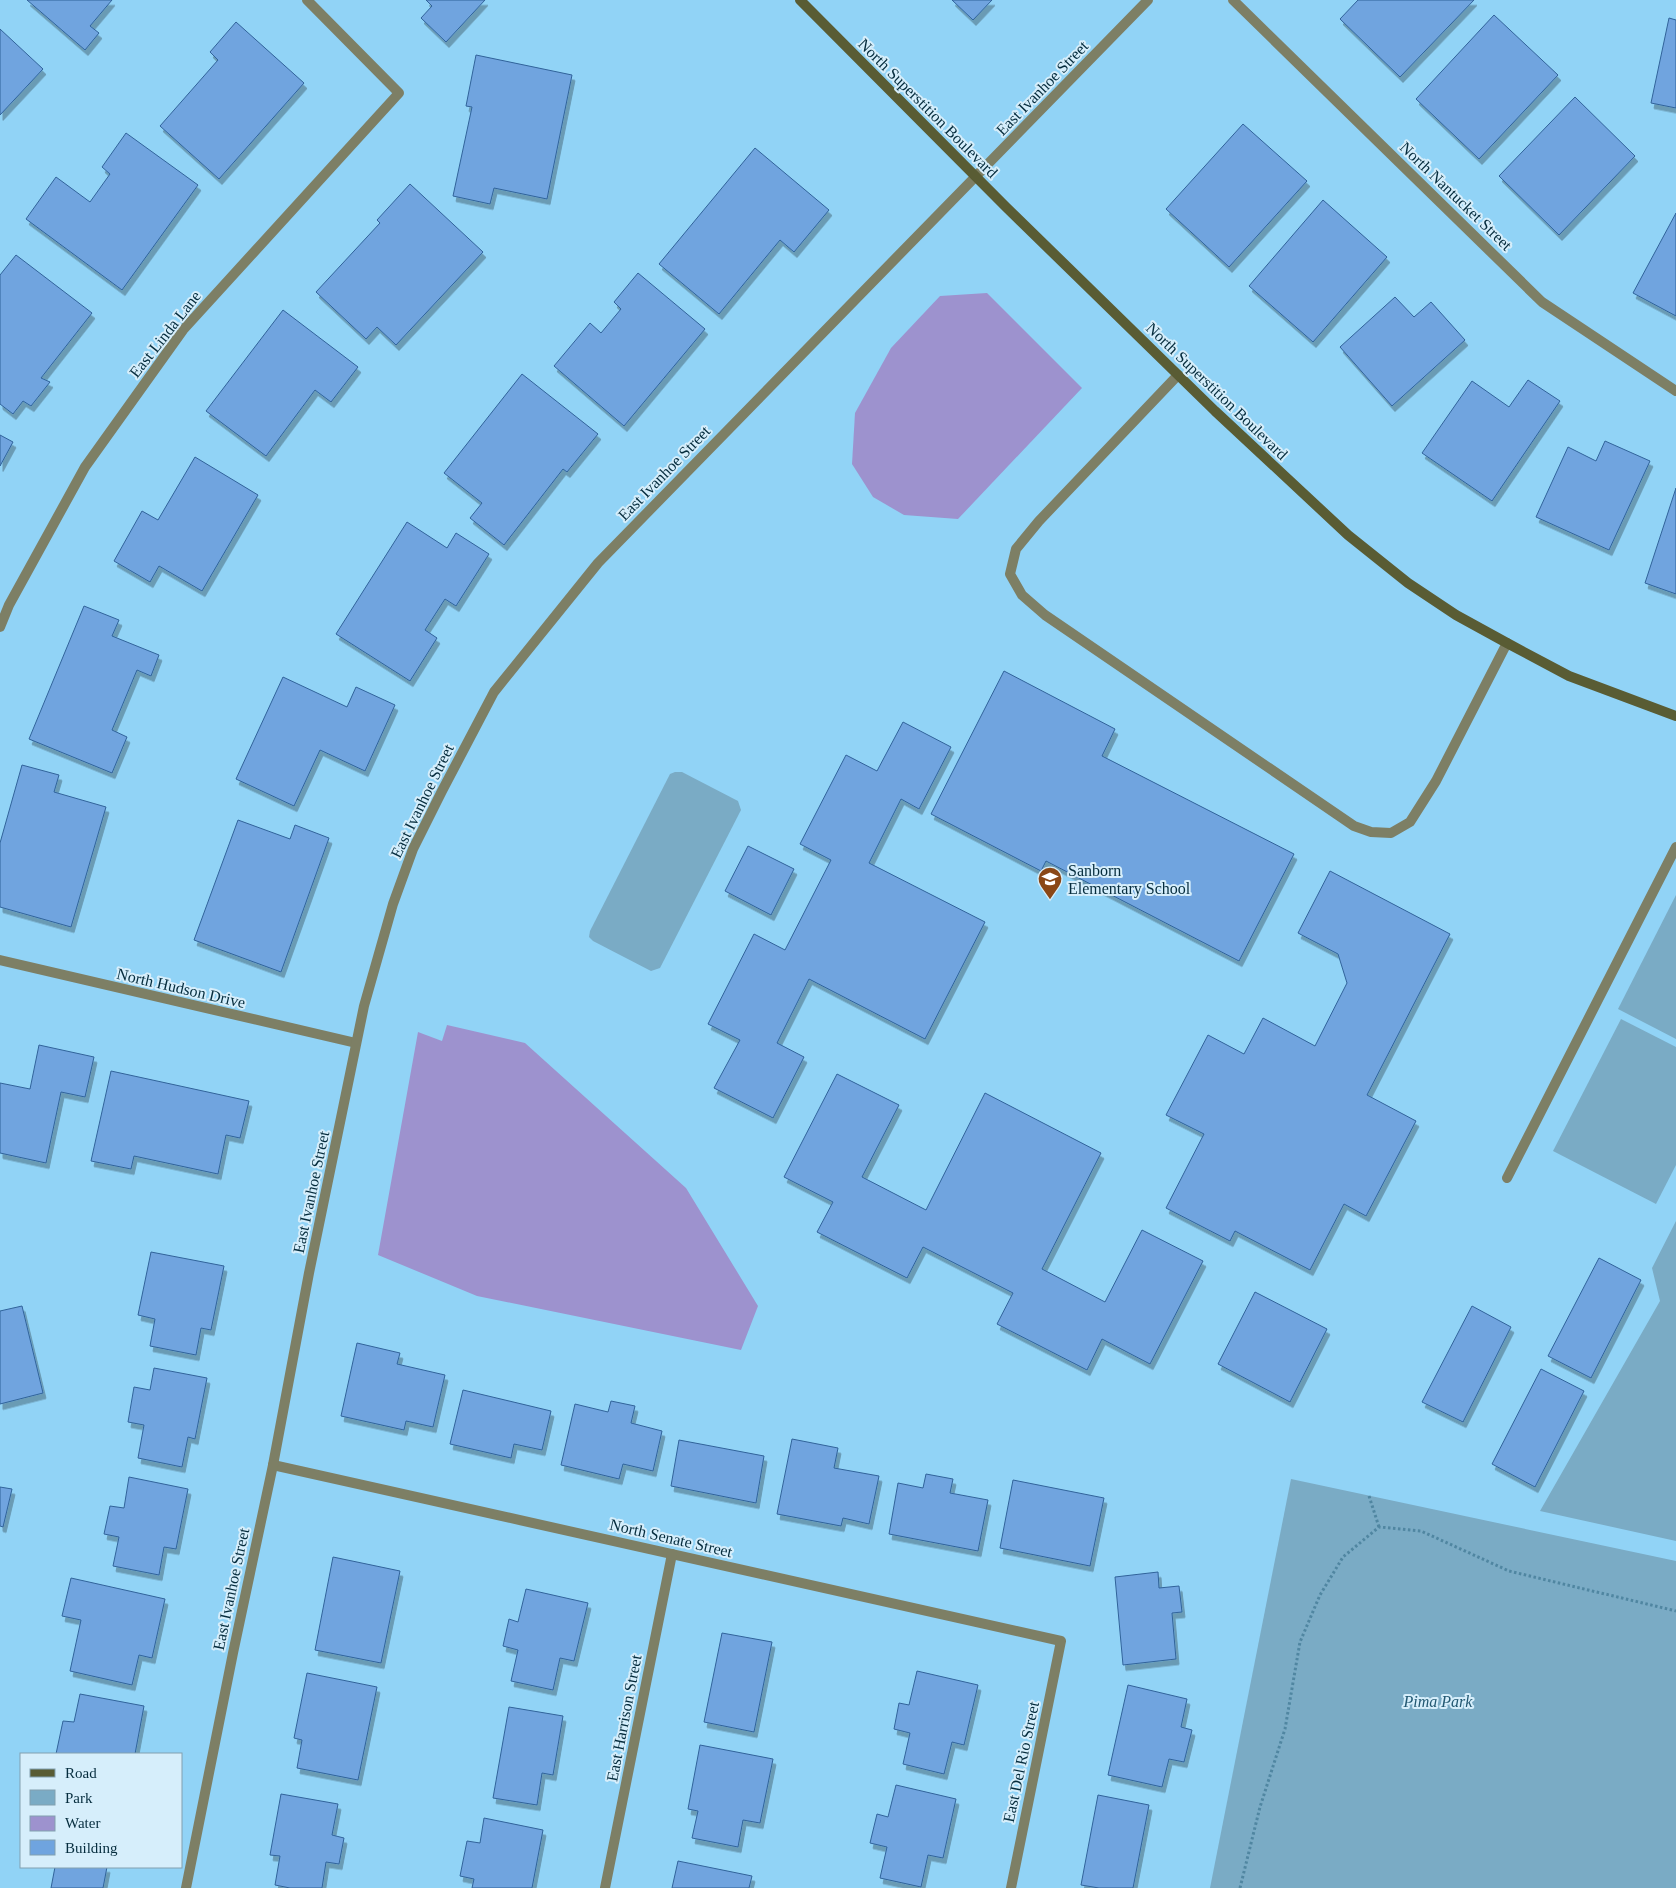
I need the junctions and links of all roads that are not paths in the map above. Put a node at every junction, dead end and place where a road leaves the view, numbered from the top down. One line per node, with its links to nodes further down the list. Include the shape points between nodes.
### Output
1 (306, 0): 8 (street, East Linda Lane, via 399,93 183,330 86,467 9,605)
2 (800, 0): 5 (street, North Superstition Boulevard)
3 (1148, 0): 5 (street, East Ivanhoe Street)
4 (1233, 0): 7 (street, North Nantucket Street, via 1542,302)
5 (975, 177): 6 (street, North Superstition Boulevard); 13 (street, East Ivanhoe Street, via 598,563 494,692 413,849 393,904)
6 (1178, 375): 9 (street, North Superstition Boulevard, via 1348,535 1416,588); 9 (street, via 1016,550 1010,574 1022,595 1045,615 1354,826 1371,832 1391,833 1410,822 1436,781)
7 (1676, 391)
8 (0, 628)
9 (1506, 643): 10 (street, North Superstition Boulevard, via 1569,676)
10 (1676, 716)
11 (1676, 846): 14 (street)
12 (0, 960): 13 (street, North Hudson Drive)
13 (356, 1043): 15 (street, East Ivanhoe Street)
14 (1507, 1178)
15 (273, 1465): 16 (street, North Senate Street); 18 (street, East Ivanhoe Street)
16 (672, 1554): 17 (street, North Senate Street); 19 (street, East Harrison Street)
17 (1061, 1641): 20 (street, East Del Rio Street)
18 (186, 1888)
19 (605, 1888)
20 (1011, 1888)

